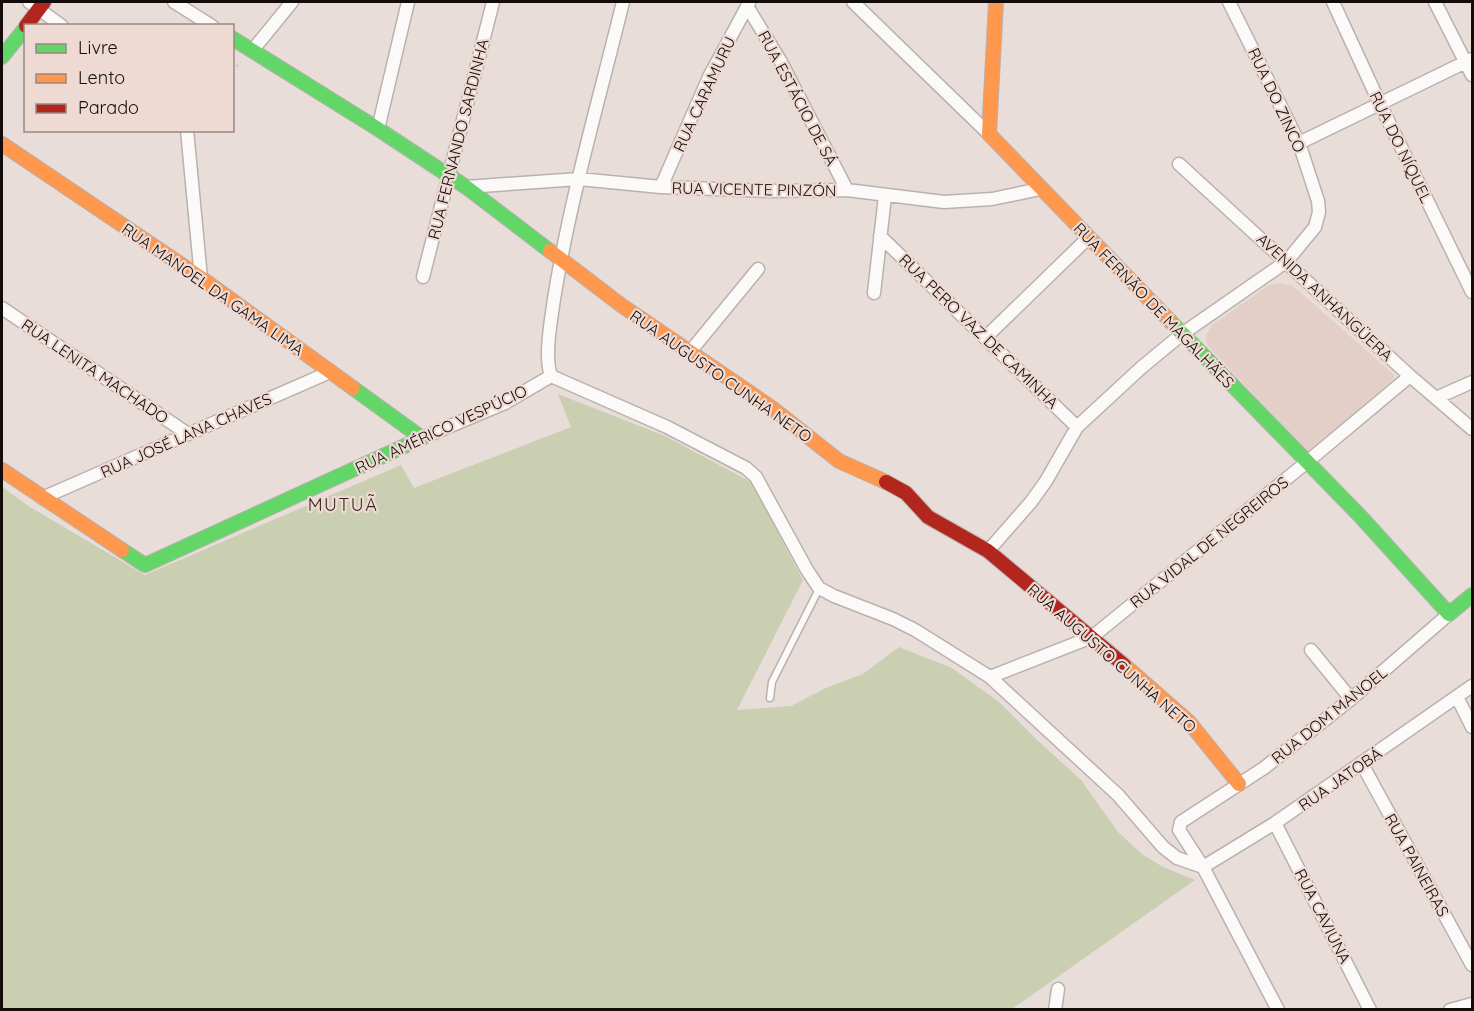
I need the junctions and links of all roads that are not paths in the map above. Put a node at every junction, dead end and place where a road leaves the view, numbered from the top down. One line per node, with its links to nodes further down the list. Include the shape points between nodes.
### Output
1 (174, 2): 15 (street)
2 (292, 2): 18 (street)
3 (408, 2): 23 (street)
4 (493, 2): 29 (street, RUA FERNANDO SARDINHA)
5 (623, 2): 30 (street)
6 (853, 2): 25 (street, RUA FERNÃO DE MAGALHÃES)
7 (996, 2): 25 (street)
8 (1229, 2): 26 (street, RUA DO ZINCO)
9 (1333, 2): 22 (street, RUA DO NÍQUEL)
10 (1436, 2): 20 (street)
11 (38, 4): 13 (street); 14 (street)
12 (748, 4): 32 (street, RUA CARAMURU, via 710,75); 34 (street, RUA ESTÁCIO DE SÁ)
13 (27, 24)
14 (60, 24)
15 (209, 24)
16 (24, 29): 19 (street)
17 (234, 39): 18 (street, RUA AUGUSTO CUNHA NETO)
18 (252, 51): 23 (street, RUA AUGUSTO CUNHA NETO)
19 (2, 57)
20 (1470, 61): 21 (street); 22 (street)
21 (1473, 75)
22 (1380, 104): 26 (street); 43 (street, RUA DO NÍQUEL)
23 (378, 129): 29 (street, RUA AUGUSTO CUNHA NETO)
24 (188, 132): 42 (street)
25 (989, 134): 33 (street, RUA FERNÃO DE MAGALHÃES)
26 (1299, 143): 39 (street, RUA DO ZINCO, via 1319,212 1315,227)
27 (2, 144): 42 (street, RUA MANOEL DA GAMA LIMA)
28 (1179, 164): 39 (street, AVENIDA ANHANGÜERA)
29 (450, 177): 31 (street, RUA AUGUSTO CUNHA NETO); 41 (street, RUA FERNANDO SARDINHA)
30 (579, 179): 31 (street, RUA VICENTE PINZÓN); 32 (street, RUA VICENTE PINZÓN); 38 (street)
31 (466, 187): 38 (street, RUA AUGUSTO CUNHA NETO)
32 (661, 187): 34 (street, RUA VICENTE PINZÓN)
33 (1040, 189): 35 (street, RUA VICENTE PINZÓN, via 960,202); 37 (street, RUA FERNÃO DE MAGALHÃES)
34 (847, 190): 35 (street, RUA VICENTE PINZÓN)
35 (885, 196): 36 (street)
36 (880, 236): 44 (street); 47 (street, RUA PERO VAZ DE CAMINHA)
37 (1088, 238): 46 (street, RUA FERNÃO DE MAGALHÃES); 47 (street)
38 (561, 259): 48 (street, RUA AUGUSTO CUNHA NETO); 50 (street, via 550,327)
39 (1287, 261): 46 (street, RUA DO ZINCO); 51 (street, AVENIDA ANHANGÜERA)
40 (758, 269): 48 (street)
41 (423, 277)
42 (201, 278): 49 (street, RUA MANOEL DA GAMA LIMA)
43 (1473, 292)
44 (874, 293)
45 (2, 308): 56 (street, RUA LENITA MACHADO)
46 (1182, 334): 54 (street, RUA DO ZINCO); 58 (street, RUA FERNÃO DE MAGALHÃES)
47 (986, 338): 54 (street, RUA PERO VAZ DE CAMINHA)
48 (689, 353): 61 (street, RUA AUGUSTO CUNHA NETO, via 772,408 839,461 906,493 928,517)
49 (330, 372): 56 (street, RUA JOSÉ LANA CHAVES); 57 (street, RUA MANOEL DA GAMA LIMA)
50 (551, 376): 57 (street, RUA AMÉRICO VESPÚCIO, via 505,403); 62 (street, via 667,427 746,468 756,477)
51 (1410, 376): 53 (street, AVENIDA ANHANGÜERA); 58 (street, RUA VIDAL DE NEGREIROS)
52 (1473, 382): 53 (street)
53 (1436, 398): 55 (street, AVENIDA ANHANGÜERA)
54 (1077, 427): 61 (street, RUA DO ZINCO, via 1031,502)
55 (1473, 429)
56 (188, 434): 60 (street, RUA JOSÉ LANA CHAVES)
57 (422, 438): 60 (street, RUA AMÉRICO VESPÚCIO, via 145,566)
58 (1307, 462): 64 (street, RUA FERNÃO DE MAGALHÃES); 65 (street, RUA VIDAL DE NEGREIROS)
59 (2, 470): 60 (street)
60 (42, 498)
61 (988, 551): 65 (street, RUA AUGUSTO CUNHA NETO)
62 (819, 588): 67 (street, via 915,630); 70 (lane, via 772,682)
63 (1473, 595): 64 (street, RUA DOM MANOEL)
64 (1449, 614): 71 (street, RUA DOM MANOEL)
65 (1092, 637): 67 (street, RUA VIDAL DE NEGREIROS); 74 (street, RUA AUGUSTO CUNHA NETO, via 1189,722)
66 (1311, 650): 71 (street)
67 (990, 676): 76 (street, via 1118,795 1163,847 1177,858)
68 (1473, 686): 69 (street, RUA JATOBÁ)
69 (1457, 697): 72 (street); 73 (street, RUA JATOBÁ)
70 (770, 698)
71 (1351, 699): 74 (street, RUA DOM MANOEL)
72 (1473, 727)
73 (1362, 764): 75 (street, RUA JATOBÁ); 77 (street, RUA PAINEIRAS)
74 (1239, 784): 76 (street, RUA DOM MANOEL, via 1185,818 1180,826)
75 (1275, 824): 76 (street, RUA JATOBÁ); 82 (street, RUA CAVIÚNA)
76 (1203, 867): 81 (street)
77 (1473, 965)
78 (1058, 989): 80 (street)
79 (1473, 1004): 83 (street)
80 (1055, 1010)
81 (1278, 1010)
82 (1370, 1010)
83 (1450, 1010)

